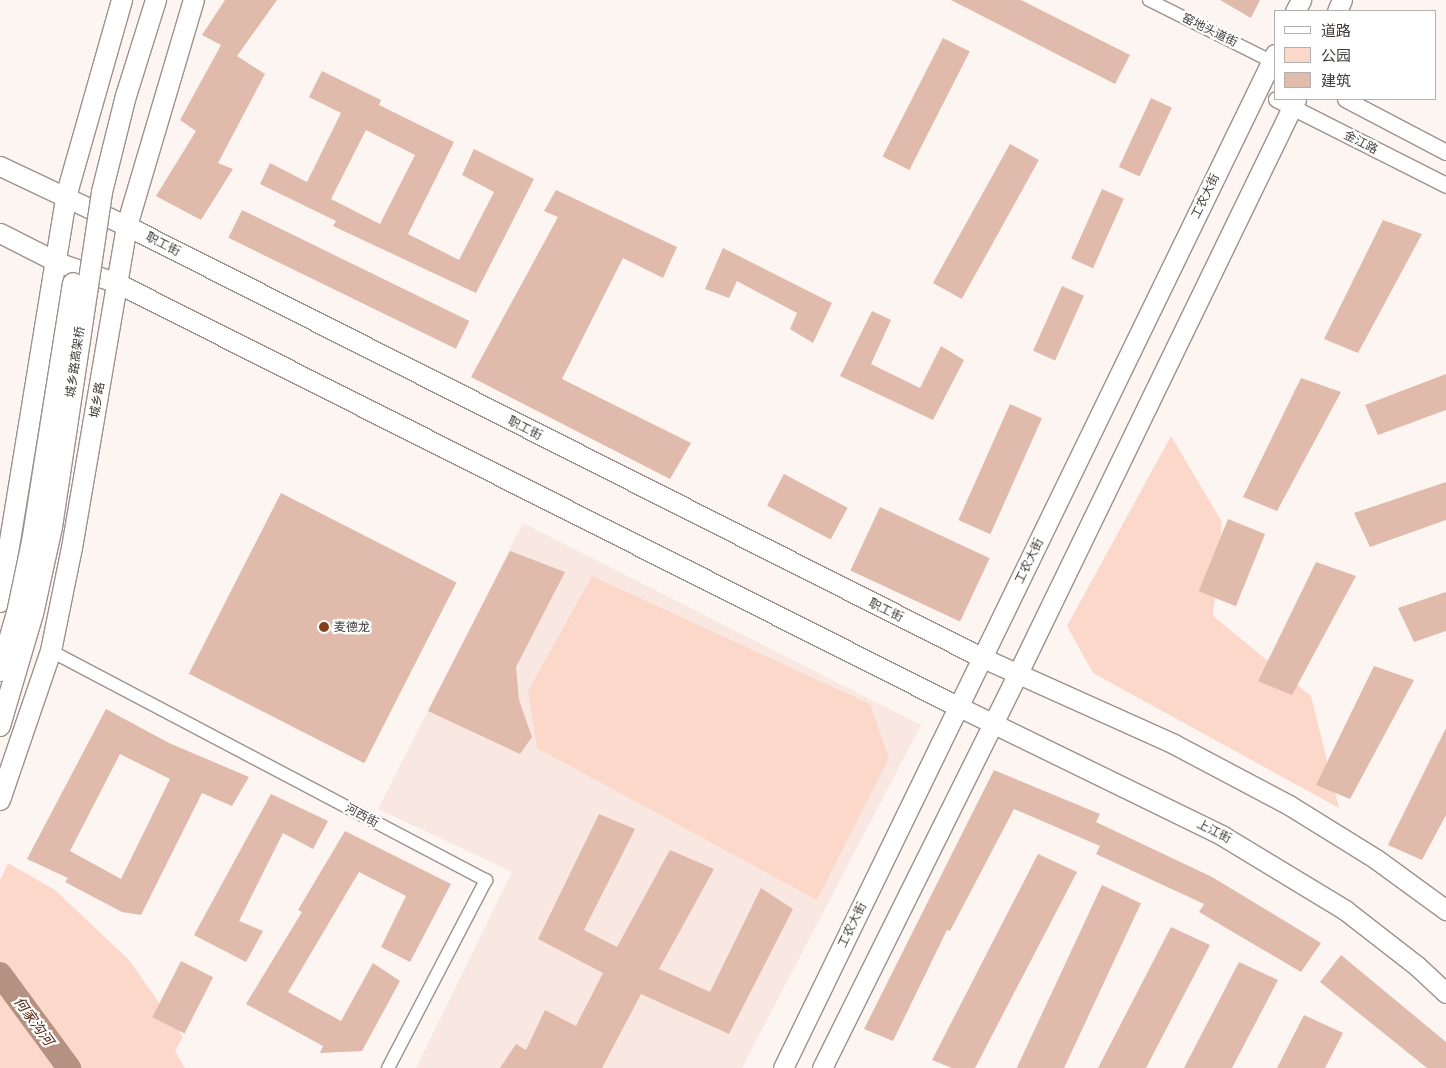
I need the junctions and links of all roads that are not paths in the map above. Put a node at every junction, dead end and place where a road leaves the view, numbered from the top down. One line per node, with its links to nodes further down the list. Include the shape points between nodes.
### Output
1 (122, 0): 14 (highway)
2 (143, 0): 22 (highway, 城乡路高架桥, bridge, via 114,93 89,192 32,542 18,613)
3 (156, 0): 26 (highway, 城乡路高架桥, bridge, via 126,96 102,192 52,527 34,614)
4 (194, 0): 15 (highway, 城乡路)
5 (1149, 0): 6 (street, 窑地头道街)
6 (1274, 59): 7 (main road, 工农大街)
7 (1257, 90): 8 (street, 金江路); 21 (main road, 工农大街)
8 (1274, 97)
9 (1347, 100): 11 (street)
10 (1284, 101): 13 (street, 金江路); 23 (main road)
11 (1446, 152)
12 (0, 166): 14 (main road, 职工街)
13 (1446, 185)
14 (66, 197): 15 (main road, 职工街); 17 (highway)
15 (127, 226): 18 (highway, 城乡路); 21 (main road, 职工街)
16 (0, 234): 17 (main road)
17 (58, 262): 18 (main road); 19 (highway)
18 (117, 283): 20 (highway, 城乡路); 24 (main road)
19 (0, 602)
20 (51, 651): 27 (highway, 城乡路); 30 (street, 河西街, via 486,880)
21 (983, 658): 23 (main road); 24 (main road, 工农大街)
22 (0, 671)
23 (1018, 673): 25 (main road); 28 (main road, via 1174,744 1288,805 1376,859)
24 (959, 707): 25 (main road, 上江街); 31 (main road, 工农大街)
25 (993, 724): 29 (main road, 上江街, via 1224,836 1266,860 1345,910 1416,965); 32 (main road)
26 (0, 726)
27 (0, 800)
28 (1446, 910)
29 (1446, 993)
30 (388, 1068)
31 (783, 1068)
32 (822, 1068)

